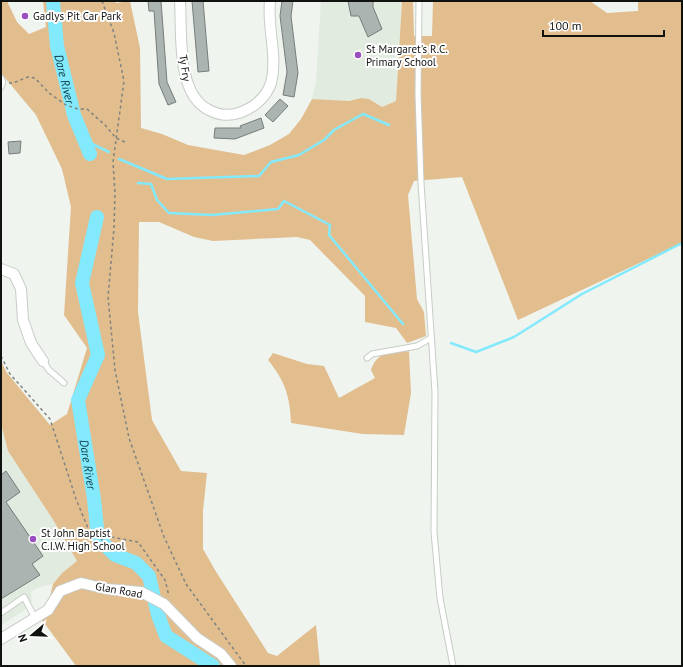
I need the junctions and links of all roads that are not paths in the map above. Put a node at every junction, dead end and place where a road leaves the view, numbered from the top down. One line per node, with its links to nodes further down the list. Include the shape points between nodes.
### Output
1 (180, 1): 2 (street, Ty Fry, via 186,81 192,95 201,106 216,114 234,114 249,109 262,99 270,85 274,70 268,14)
2 (270, 1)
3 (419, 1): 5 (lane, via 420,170)
4 (1, 270): 7 (street, via 14,274 21,289 23,320 31,344)
5 (432, 338): 6 (lane, via 417,346 372,354); 13 (lane, via 435,392 434,532 440,598)
6 (367, 358)
7 (43, 361): 8 (lane)
8 (64, 383)
9 (1, 612): 10 (lane, via 24,597)
10 (35, 618): 11 (street, Glan Road); 12 (street, Glan Road, via 48,610 60,591 81,583 107,589 141,592 164,604 197,638 221,654)
11 (1, 639)
12 (231, 666)
13 (453, 666)

